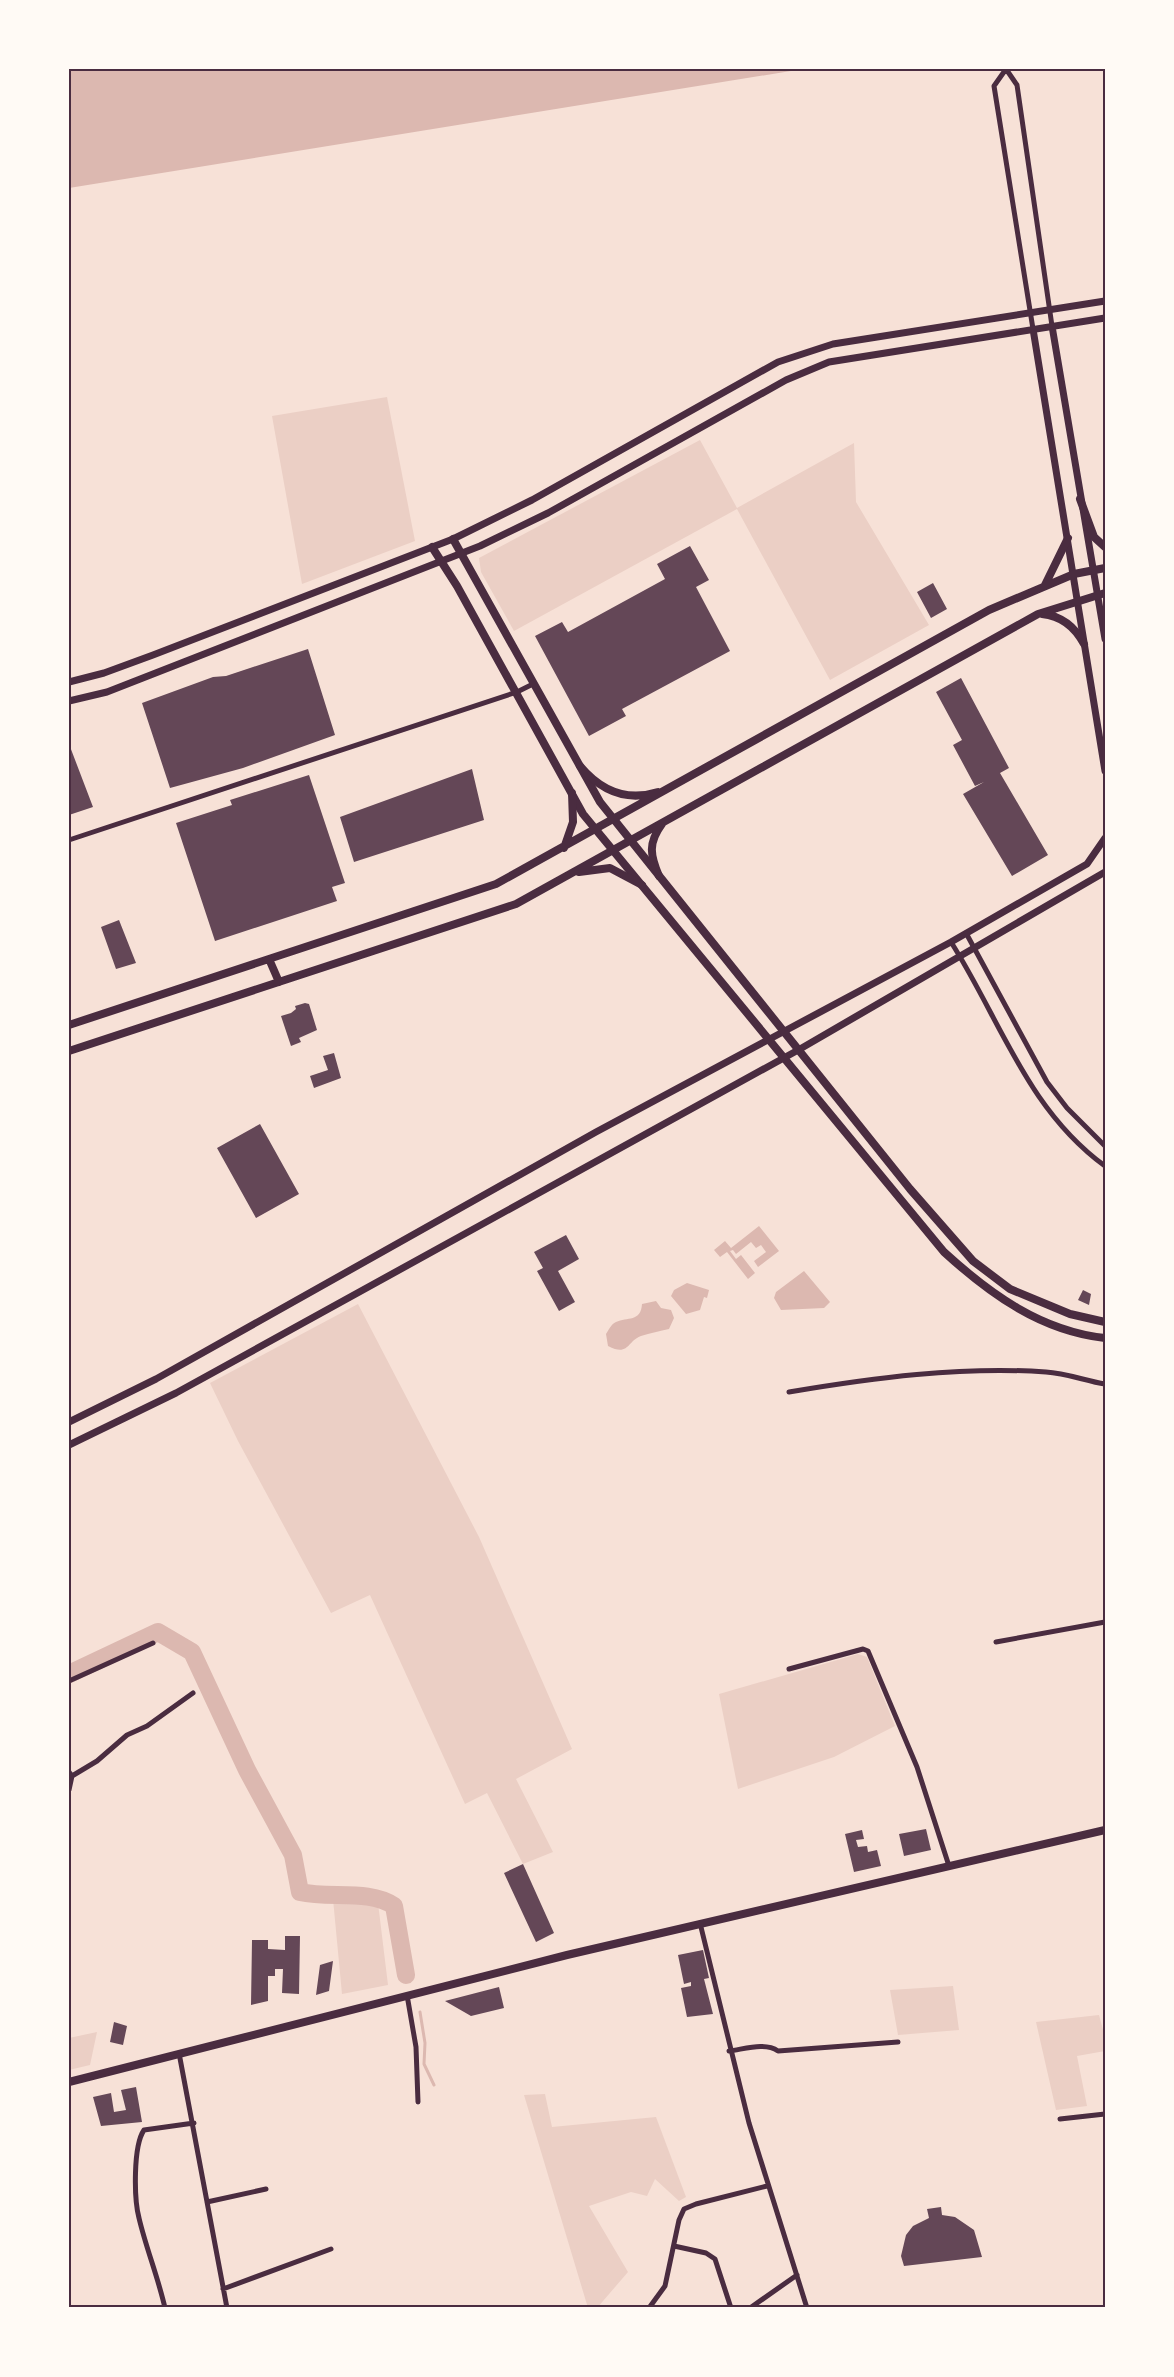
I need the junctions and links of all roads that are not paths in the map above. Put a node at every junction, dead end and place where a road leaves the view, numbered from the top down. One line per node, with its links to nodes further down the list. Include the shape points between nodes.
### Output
1 (1006, 69): 3 (street, via 1017,85); 4 (street, via 994,86)
2 (1105, 301): 3 (street)
3 (1049, 310): 4 (street); 6 (street)
4 (1031, 313): 7 (street); 10 (street, via 833,344 778,362)
5 (1105, 318): 6 (street)
6 (1052, 326): 7 (street); 8 (street)
7 (1033, 329): 9 (street); 13 (street, via 879,353 814,368 548,513)
8 (1080, 499): 12 (main road, via 1094,537); 16 (street)
9 (1068, 538): 17 (street); 18 (main road)
10 (453, 539): 11 (street); 13 (main road)
11 (432, 547): 14 (main road); 24 (street, via 158,653)
12 (1105, 547)
13 (462, 555): 14 (street); 25 (main road)
14 (440, 562): 26 (main road); 27 (street, via 107,693)
15 (1105, 568): 16 (main road)
16 (1091, 571): 17 (main road); 19 (street)
17 (1074, 574): 18 (main road); 20 (street)
18 (1045, 585): 30 (main road, via 989,610)
19 (1100, 593): 20 (main road); 22 (street)
20 (1078, 599): 21 (main road); 23 (street)
21 (1038, 614): 23 (main road, via 1061,619); 33 (main road)
22 (1105, 639)
23 (1084, 644): 29 (street)
24 (69, 682)
25 (533, 684): 26 (street); 28 (main road)
26 (517, 692): 31 (main road); 37 (street)
27 (69, 701)
28 (580, 766): 30 (main road, via 599,785 622,795 646,795); 32 (main road)
29 (1105, 771)
30 (673, 787): 32 (main road)
31 (572, 793): 34 (main road); 38 (main road, via 573,822)
32 (615, 820): 34 (main road); 36 (main road)
33 (664, 821): 36 (main road); 41 (main road, via 650,847)
34 (596, 830): 38 (main road); 39 (main road)
35 (1105, 838): 44 (street, via 1087,864)
36 (631, 839): 39 (main road); 41 (main road)
37 (69, 840)
38 (564, 848): 48 (main road, via 496,884)
39 (613, 849): 42 (main road); 43 (main road)
40 (1105, 872): 46 (street)
41 (659, 876): 51 (main road)
42 (564, 877): 43 (main road, via 606,867); 49 (main road, via 516,904)
43 (642, 885): 52 (main road)
44 (966, 933): 45 (street); 46 (street)
45 (951, 942): 47 (street); 51 (street)
46 (975, 949): 47 (street); 56 (street, via 1047,1082)
47 (960, 957): 53 (street); 57 (street, via 1033,1091 1073,1141)
48 (269, 959): 49 (main road); 50 (main road)
49 (279, 982): 54 (main road)
50 (69, 1025)
51 (783, 1030): 52 (street); 53 (main road)
52 (767, 1039): 55 (main road); 64 (street, via 156,1379)
53 (800, 1050): 55 (street); 58 (main road)
54 (69, 1051)
55 (783, 1058): 59 (main road); 65 (street, via 176,1392)
56 (1105, 1146)
57 (1105, 1166)
58 (932, 1214): 59 (main road); 60 (main road, via 973,1261 1010,1289 1070,1314)
59 (920, 1223): 61 (main road, via 958,1264 1004,1302 1068,1330)
60 (1105, 1322)
61 (1105, 1338)
62 (1105, 1384): 63 (street, via 1048,1372 985,1371)
63 (789, 1392)
64 (69, 1422)
65 (69, 1445)
66 (1105, 1622): 67 (street)
67 (996, 1642)
68 (153, 1643): 70 (street)
69 (789, 1670): 75 (street, via 863,1649 868,1651 917,1767)
70 (69, 1681)
71 (193, 1693): 72 (street, via 147,1726 127,1735 97,1761)
72 (70, 1774): 73 (street)
73 (69, 1790)
74 (1105, 1830): 75 (main road)
75 (949, 1866): 76 (main road)
76 (700, 1923): 77 (main road); 79 (street)
77 (407, 1995): 80 (main road); 82 (street, via 416,2047)
78 (898, 2042): 79 (street)
79 (729, 2051): 86 (street)
80 (179, 2053): 81 (main road); 85 (street)
81 (69, 2082)
82 (418, 2102)
83 (1105, 2114): 84 (street)
84 (1060, 2119)
85 (194, 2123): 88 (street); 93 (street, via 144,2130 138,2143 139,2216)
86 (767, 2186): 89 (street, via 684,2209); 91 (street)
87 (266, 2189): 88 (street)
88 (207, 2202): 92 (street)
89 (674, 2246): 95 (street, via 665,2286); 96 (street, via 715,2259)
90 (331, 2249): 92 (street)
91 (797, 2275): 97 (street); 98 (street)
92 (223, 2289): 94 (street)
93 (165, 2308)
94 (227, 2308)
95 (649, 2308)
96 (731, 2308)
97 (750, 2308)
98 (807, 2308)

